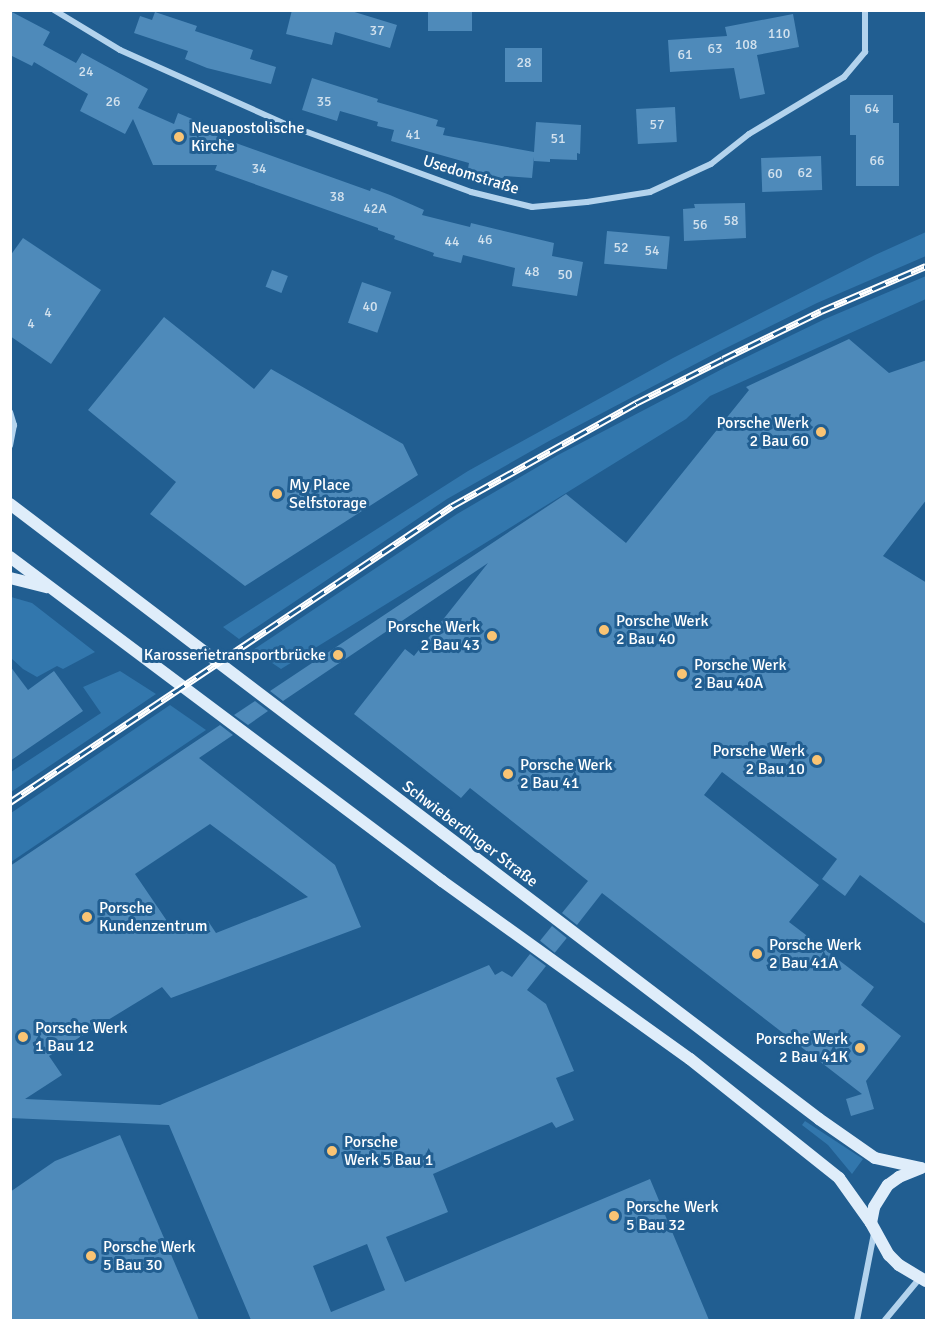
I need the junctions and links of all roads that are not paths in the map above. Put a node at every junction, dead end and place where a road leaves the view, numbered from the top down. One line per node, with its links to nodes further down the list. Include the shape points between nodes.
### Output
1 (54, 10): 2 (street, Usedomstraße, via 120,50 288,125 471,192 532,207 650,192 711,164 749,134 844,77 866,52)
2 (865, 10)
3 (10, 412): 4 (street, via 14,426)
4 (10, 446)
5 (10, 504): 9 (main road, Schwieberdinger Straße, via 819,1119 875,1158)
6 (10, 557): 8 (main road)
7 (10, 578): 8 (main road)
8 (54, 589): 10 (main road, via 442,881 690,1059 838,1178)
9 (923, 1169): 10 (main road, via 888,1185 874,1207)
10 (873, 1227): 11 (main road, via 889,1255); 12 (street)
11 (924, 1281): 13 (street)
12 (857, 1320)
13 (885, 1320)

